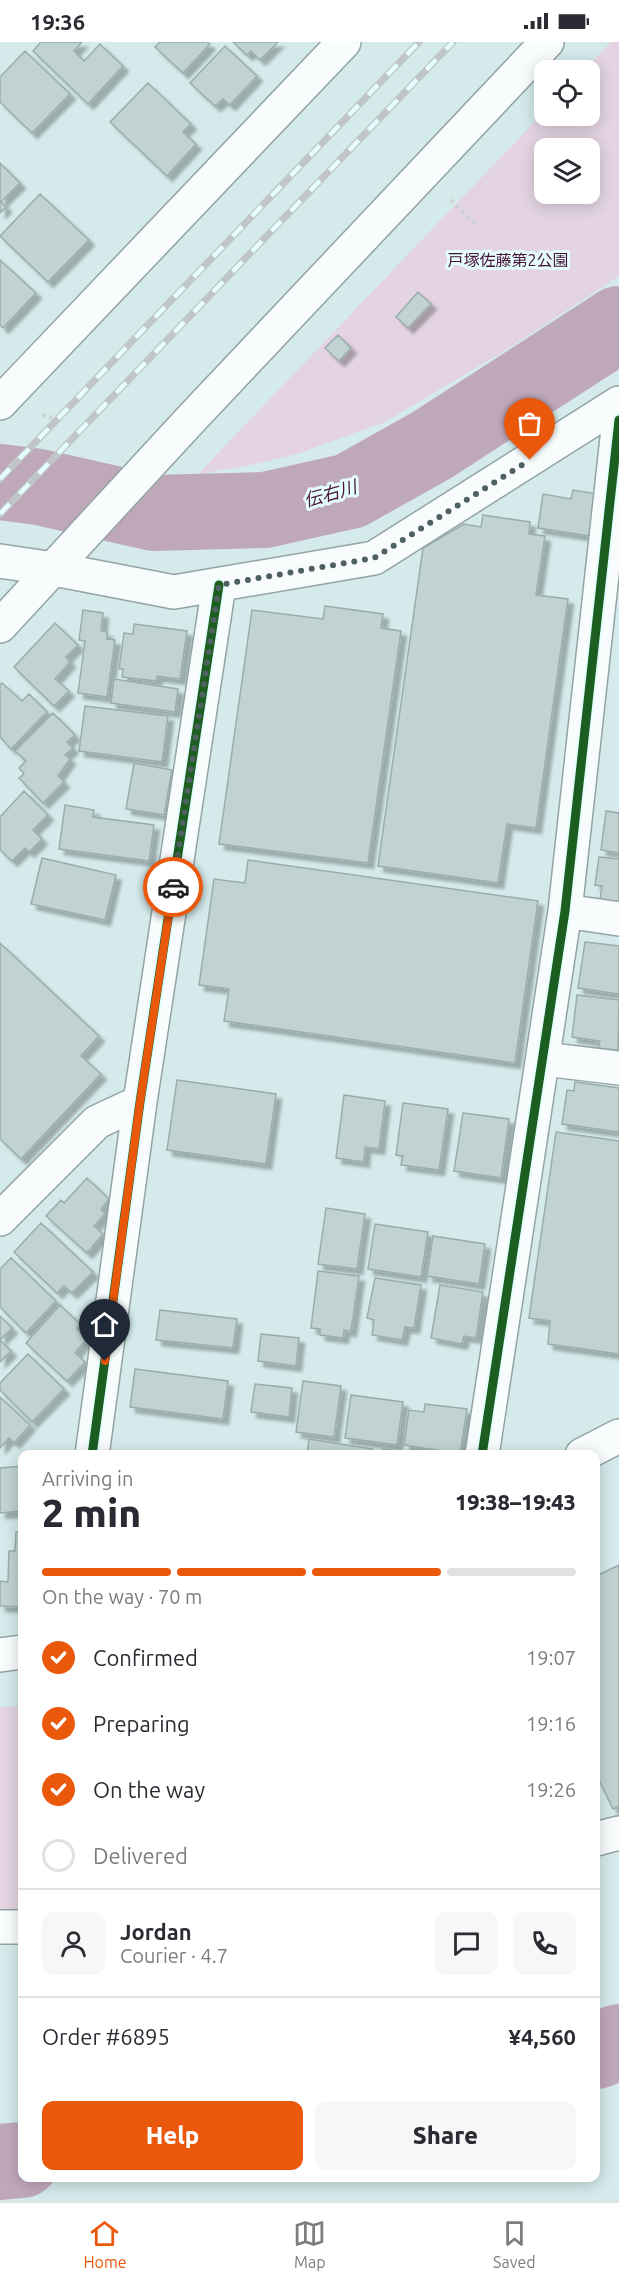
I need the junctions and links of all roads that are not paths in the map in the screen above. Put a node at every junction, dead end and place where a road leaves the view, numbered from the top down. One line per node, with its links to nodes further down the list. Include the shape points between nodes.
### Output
1 (344, 42): 3 (street)
2 (547, 42): 6 (street)
3 (0, 403)
4 (619, 403): 8 (street, via 374,558)
5 (619, 420): 10 (street)
6 (64, 558): 7 (street); 8 (street, via 174,592); 9 (street)
7 (0, 561)
8 (219, 585): 14 (street)
9 (0, 626)
10 (565, 911): 11 (street); 12 (street)
11 (619, 920)
12 (543, 1059): 13 (street); 18 (street)
13 (619, 1068)
14 (140, 1102): 15 (street, via 97,1122); 17 (street)
15 (0, 1219)
16 (619, 1436): 19 (street)
17 (93, 1450)
18 (483, 1450)
19 (592, 1450)
20 (18, 1653): 21 (street)
21 (0, 1655)
22 (619, 1833): 23 (street)
23 (600, 1838)
24 (0, 1927): 25 (street)
25 (18, 1927)

